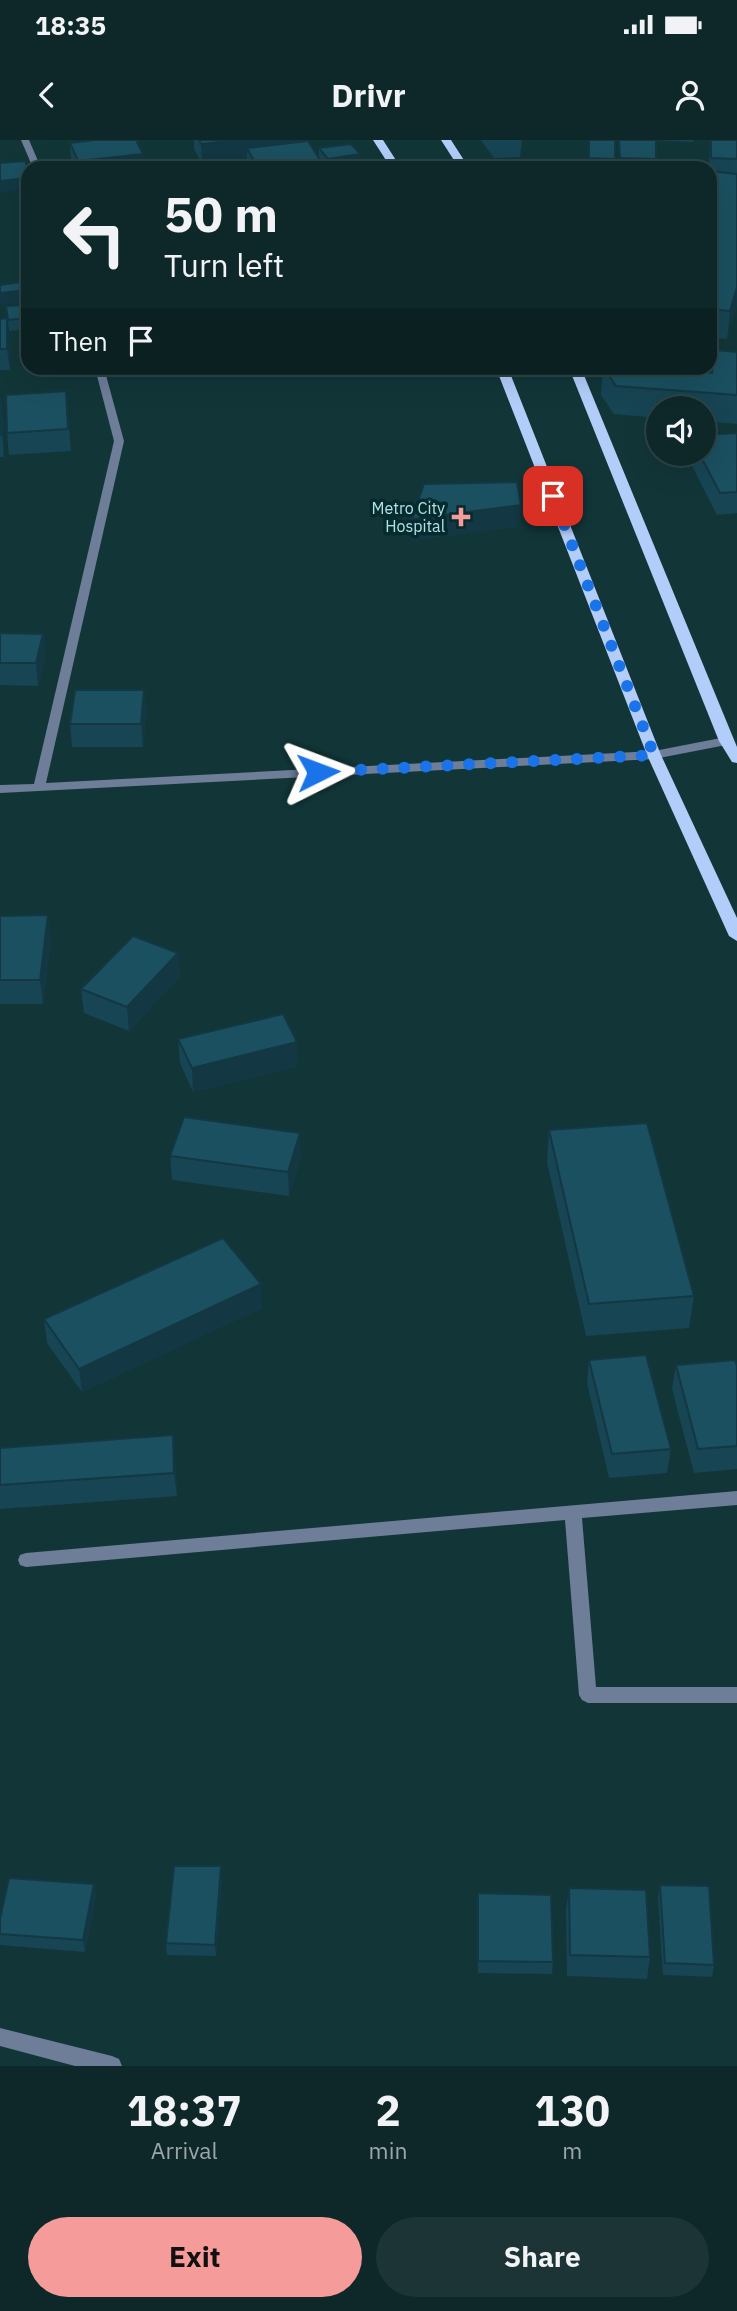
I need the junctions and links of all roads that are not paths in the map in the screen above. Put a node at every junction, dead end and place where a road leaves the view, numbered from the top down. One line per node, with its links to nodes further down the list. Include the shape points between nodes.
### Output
1 (25, 140): 4 (street)
2 (377, 140): 5 (main road)
3 (446, 140): 6 (main road)
4 (34, 161)
5 (391, 161)
6 (460, 161)
7 (101, 375): 13 (street, via 119,441)
8 (505, 375): 11 (main road)
9 (578, 375): 10 (main road)
10 (726, 741): 11 (street); 12 (main road)
11 (654, 755): 13 (street); 15 (main road)
12 (737, 759)
13 (39, 787): 14 (street)
14 (0, 789)
15 (737, 936)
16 (737, 1498): 17 (street)
17 (573, 1512): 18 (street); 19 (street, via 588,1695)
18 (26, 1560)
19 (737, 1695)
20 (0, 2037): 21 (street)
21 (112, 2066)

